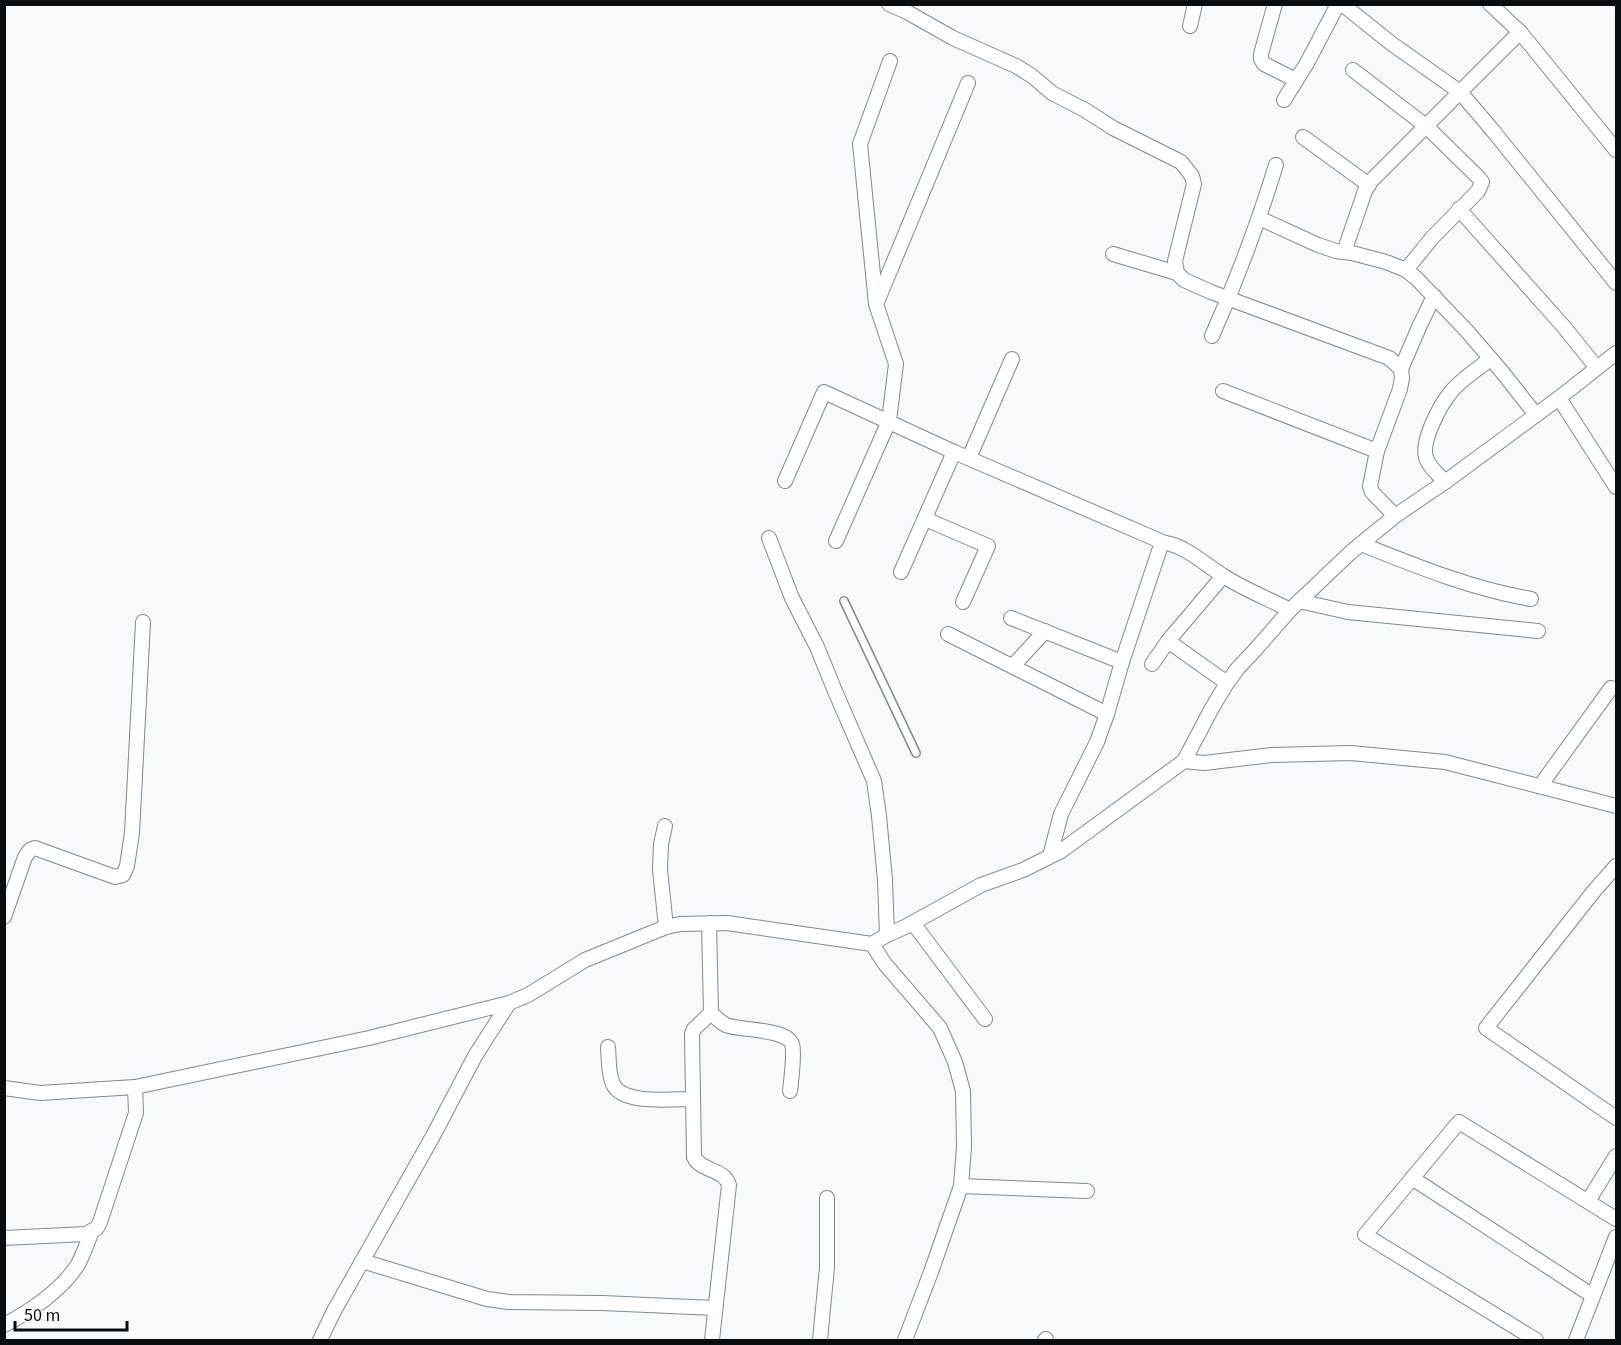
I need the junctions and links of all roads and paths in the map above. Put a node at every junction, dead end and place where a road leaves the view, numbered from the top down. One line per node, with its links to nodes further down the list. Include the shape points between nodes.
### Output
1 (889, 4): 24 (street, via 1016,66 1052,93 1181,162 1194,184 1175,261)
2 (1195, 4): 6 (street)
3 (1275, 4): 10 (street, via 1261,59)
4 (1340, 4): 10 (street); 12 (street)
5 (1490, 4): 7 (street)
6 (1190, 26)
7 (1520, 32): 12 (street); 16 (street)
8 (890, 61): 28 (street, via 860,144)
9 (1353, 70): 14 (street)
10 (1296, 80): 13 (street)
11 (968, 83): 28 (street)
12 (1460, 92): 14 (street); 25 (street)
13 (1284, 100)
14 (1426, 126): 18 (street); 19 (street, via 1481,181 1478,191)
15 (1303, 137): 18 (street)
16 (1617, 150)
17 (1276, 165): 20 (street)
18 (1369, 185): 21 (street)
19 (1459, 209): 23 (street); 33 (street)
20 (1259, 218): 21 (street, via 1318,245); 27 (street)
21 (1344, 252): 23 (street)
22 (1113, 254): 24 (street)
23 (1406, 270): 26 (street)
24 (1177, 273): 27 (street, via 1184,280)
25 (1617, 282)
26 (1434, 296): 32 (street); 34 (street)
27 (1229, 298): 29 (street); 34 (street, via 1389,358)
28 (876, 304): 38 (street, via 896,364)
29 (1212, 336)
30 (1617, 353): 33 (street)
31 (1012, 359): 41 (street)
32 (1490, 359): 37 (street); 43 (street, via 1451,391 1426,441 1427,462)
33 (1597, 368): 36 (street)
34 (1401, 369): 39 (street, via 1400,389)
35 (1223, 392): 39 (street)
36 (1559, 398): 37 (street); 44 (street)
37 (1536, 415): 43 (street)
38 (889, 421): 40 (street); 42 (street, via 824,392); 48 (street)
39 (1377, 451): 45 (street, via 1371,490)
40 (954, 452): 41 (street); 46 (street)
41 (969, 458): 49 (street)
42 (784, 481)
43 (1445, 482): 45 (street)
44 (1617, 487)
45 (1395, 516): 50 (street)
46 (925, 519): 51 (street); 55 (street, via 988,546)
47 (769, 538): 80 (street, via 874,781)
48 (836, 541)
49 (1165, 543): 52 (street); 63 (street)
50 (1361, 544): 53 (street, via 1483,588); 56 (street)
51 (902, 572)
52 (1223, 576): 56 (street); 62 (street)
53 (1531, 599)
54 (844, 601): 69 (lane)
55 (963, 602)
56 (1294, 605): 60 (street); 66 (street)
57 (1011, 618): 59 (street)
58 (143, 622): 76 (street, via 132,833 123,875 115,877 35,848 25,857)
59 (1045, 631): 63 (street); 65 (street)
60 (1538, 631)
61 (948, 634): 65 (street)
62 (1168, 641): 64 (street); 66 (street)
63 (1122, 662): 68 (street)
64 (1152, 664)
65 (1013, 666): 68 (street)
66 (1227, 683): 70 (street)
67 (1611, 688): 71 (street)
68 (1107, 714): 74 (street, via 1061,814)
69 (916, 753)
70 (1184, 761): 71 (street, via 1351,753 1445,762); 74 (street)
71 (1540, 786): 72 (street)
72 (1617, 806)
73 (664, 826): 79 (street, via 660,870)
74 (1050, 856): 78 (street, via 981,885)
75 (1617, 866): 90 (street, via 1486,1028)
76 (4, 916)
77 (709, 923): 79 (street); 81 (street); 83 (street)
78 (913, 923): 80 (street); 84 (street)
79 (666, 927): 82 (street, via 585,960)
80 (887, 935): 81 (street)
81 (872, 944): 93 (street, via 940,1028 955,1062 963,1091)
82 (509, 1003): 86 (street, via 369,1038); 101 (street, via 475,1056)
83 (711, 1013): 88 (street, via 739,1029 787,1038 793,1053); 89 (street, via 692,1034)
84 (985, 1019)
85 (608, 1047): 89 (street, via 612,1083 618,1092 639,1099)
86 (135, 1087): 87 (street, via 40,1093); 98 (street, via 136,1113 100,1222)
87 (4, 1088)
88 (790, 1091)
89 (692, 1099): 103 (street, via 694,1157 703,1167 727,1179 729,1185)
90 (1617, 1118)
91 (1617, 1156): 96 (street)
92 (1413, 1178): 97 (street, via 1459,1122); 102 (street); 109 (street, via 1365,1235)
93 (961, 1186): 94 (street); 108 (street)
94 (1087, 1191)
95 (827, 1198): 107 (street)
96 (1590, 1198)
97 (1617, 1219)
98 (92, 1231): 100 (street); 104 (street, via 78,1265 62,1284)
99 (1617, 1237): 102 (street)
100 (4, 1238)
101 (363, 1261): 103 (street, via 487,1299 509,1302); 105 (street)
102 (1593, 1296): 110 (street)
103 (715, 1308): 106 (street)
104 (4, 1325)
105 (320, 1341)
106 (712, 1341)
107 (820, 1341)
108 (905, 1341)
109 (1536, 1341)
110 (1576, 1341)

